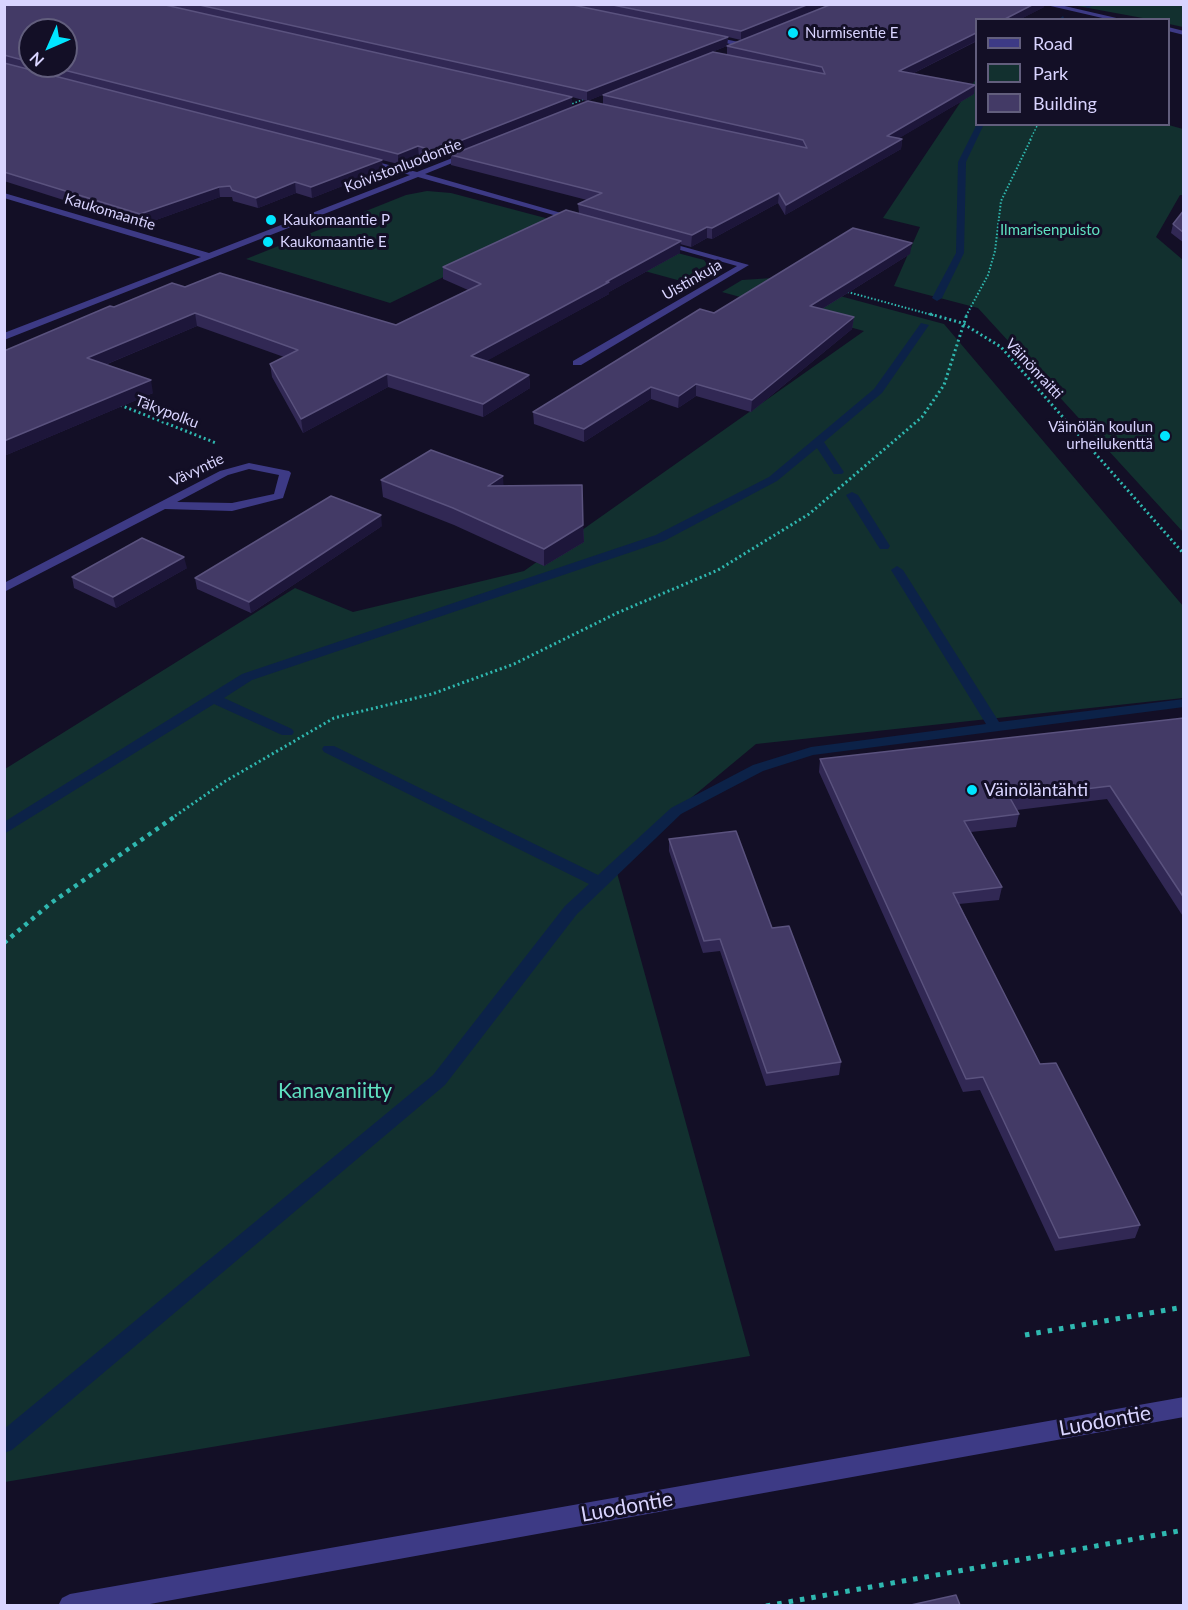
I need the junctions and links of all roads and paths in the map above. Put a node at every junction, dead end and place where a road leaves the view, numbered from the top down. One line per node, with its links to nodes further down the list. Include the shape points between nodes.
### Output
1 (1045, 4): 2 (street)
2 (1112, 18)
3 (696, 35): 5 (street)
4 (756, 40): 5 (street)
5 (744, 45): 6 (street)
6 (724, 53)
7 (1037, 126): 16 (path, via 1001,201 988,275)
8 (472, 153): 10 (street, Koivistonluodontie)
9 (355, 158): 10 (street)
10 (418, 174): 12 (street); 14 (street, Koivistonluodontie)
11 (4, 195): 14 (street, Kaukomaantie)
12 (587, 221)
13 (654, 240): 18 (street, Uistinkuja, via 744,265)
14 (208, 256): 17 (street, Koivistonluodontie)
15 (843, 291): 16 (path, Väinönraitti)
16 (962, 323): 22 (path, Väinönraitti, via 1001,347); 24 (path, via 944,385 922,417 808,514 718,570 617,613 514,664 432,694 334,718 224,782 51,903)
17 (4, 337)
18 (578, 363)
19 (116, 404): 20 (path, Täkypolku, via 228,447)
20 (249, 466): 21 (street, Vävyntie, via 224,473); 21 (street, Vävyntie, via 285,473 279,496 232,507)
21 (162, 505): 23 (street, Vävyntie)
22 (1184, 554)
23 (4, 588)
24 (4, 943)
25 (1184, 1307): 26 (path)
26 (1025, 1335)
27 (1184, 1407): 29 (street, Luodontie)
28 (1184, 1530): 30 (path)
29 (70, 1605)
30 (766, 1605)

